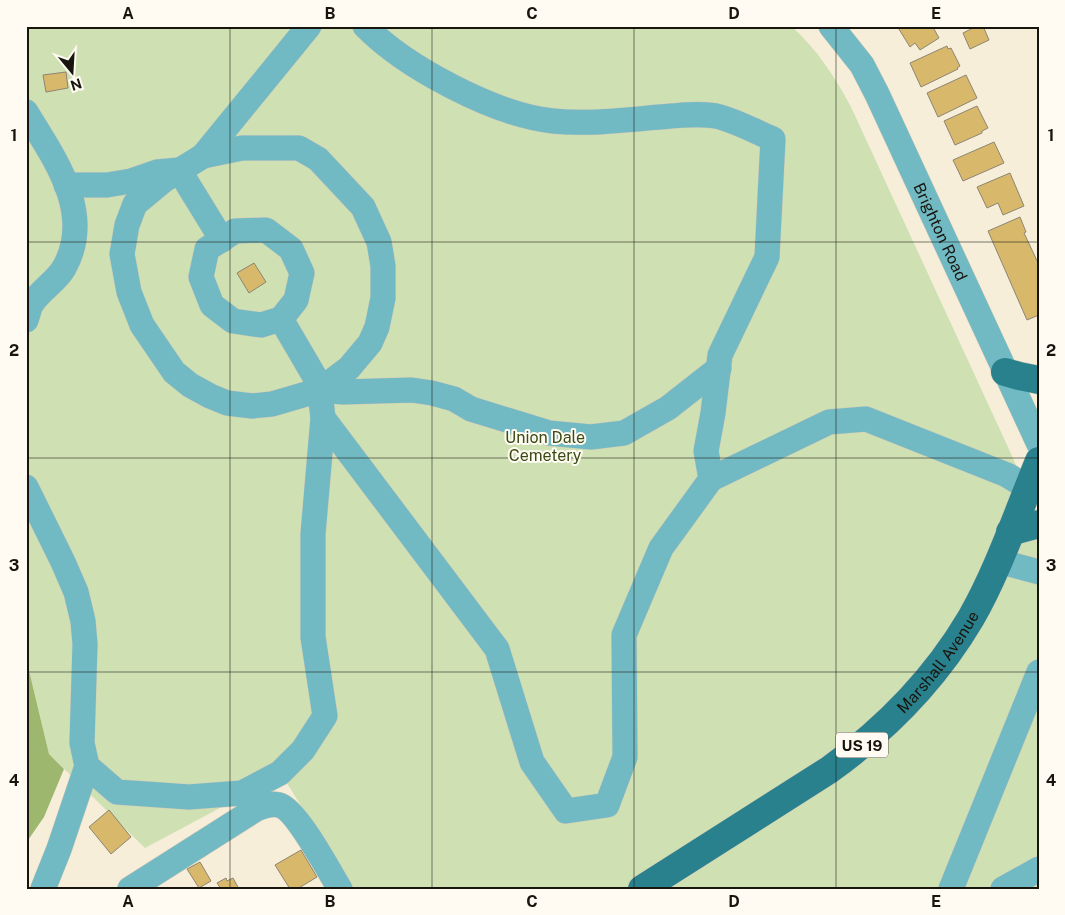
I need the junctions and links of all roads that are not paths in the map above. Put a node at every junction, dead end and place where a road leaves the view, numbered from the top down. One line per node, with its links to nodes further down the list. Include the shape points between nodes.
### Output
1 (309, 26): 5 (street)
2 (365, 26): 11 (street, via 378,40 424,71 485,102 522,115 581,122 719,116 773,139 767,257 720,355)
3 (831, 26): 12 (street, Brighton Road, via 862,65 877,94)
4 (26, 112): 7 (street)
5 (203, 156): 6 (street); 14 (street, via 242,148 299,148 318,159 363,207 379,242 383,266 383,298 377,327 370,343 349,368)
6 (179, 170): 7 (street, via 157,172 107,185); 8 (street); 14 (street, via 135,204 127,226 122,254 129,292 146,331 174,372 190,385 228,403 272,404)
7 (66, 186): 10 (street, via 75,222 74,243 64,269 31,305)
8 (222, 240): 9 (street, via 207,249 202,277 212,305 233,321 262,325); 9 (street, via 235,231 266,230 291,249 302,273 296,300)
9 (281, 319): 14 (street)
10 (26, 320)
11 (719, 368): 14 (street, via 668,408 624,433 591,437 550,433 471,409 454,399 432,393); 18 (street, via 706,451)
12 (1006, 372): 13 (main road); 16 (street, Brighton Road)
13 (1039, 380)
14 (320, 390): 15 (street)
15 (323, 418): 18 (street, via 497,649 532,762 566,811 608,804 625,757 624,635 660,548); 26 (street, via 313,534 313,637 325,716 303,750 280,772 242,793 233,794 188,797 117,792)
16 (1039, 444)
17 (1039, 461): 20 (main road, Marshall Avenue / US 19)
18 (712, 479): 20 (street, via 829,422 866,419 1007,476)
19 (26, 487): 26 (street, via 76,592 83,621 82,743)
20 (1028, 488): 22 (main road, Marshall Avenue / US 19)
21 (1039, 524): 22 (main road)
22 (1010, 532): 23 (main road, Marshall Avenue / US 19)
23 (998, 561): 24 (street); 32 (main road, Marshall Avenue / US 19, via 987,588 954,645 909,702 882,728 829,770)
24 (1039, 572)
25 (1039, 672): 28 (street)
26 (87, 766): 29 (street, via 60,849)
27 (1039, 869): 33 (street)
28 (953, 888)
29 (43, 889)
30 (130, 889): 31 (street, via 268,804 279,805 297,820)
31 (340, 889)
32 (642, 889)
33 (1003, 889)

